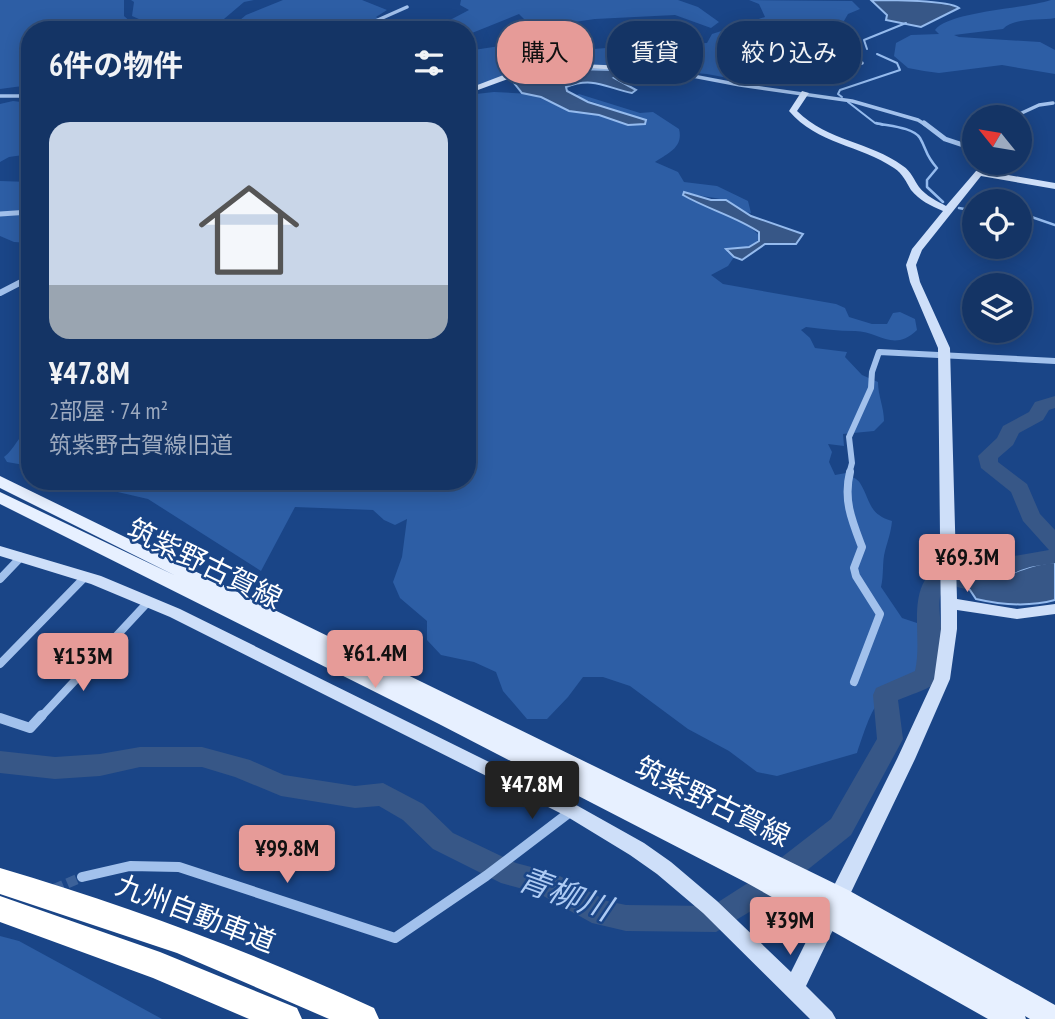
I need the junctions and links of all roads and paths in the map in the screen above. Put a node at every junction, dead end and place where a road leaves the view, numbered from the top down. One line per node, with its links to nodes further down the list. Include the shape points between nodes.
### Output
1 (407, 8): 2 (street)
2 (376, 21)
3 (862, 63): 6 (street, via 822,68 791,83)
4 (607, 66): 7 (street, via 545,66)
5 (703, 78): 6 (street)
6 (740, 85): 8 (street)
7 (476, 89)
8 (805, 93): 13 (street, via 918,120); 17 (street, via 793,111 814,130 831,141 880,155 909,176 920,194)
9 (0, 96): 10 (street)
10 (21, 96)
11 (1054, 103): 12 (street)
12 (1032, 108)
13 (962, 145)
14 (975, 175): 17 (street)
15 (1010, 175): 16 (street)
16 (1055, 186)
17 (947, 209): 22 (street, via 911,264)
18 (21, 213): 19 (street)
19 (0, 214)
20 (21, 282): 21 (street)
21 (0, 293)
22 (944, 357): 23 (street); 31 (street); 34 (street, via 879,352 872,388 849,437 848,511 862,547 854,568 880,614)
23 (1055, 360)
24 (0, 481): 37 (main road, 筑紫野古賀線)
25 (0, 497): 37 (main road, 筑紫野古賀線)
26 (0, 551): 27 (street)
27 (21, 557): 28 (street); 29 (street)
28 (85, 577): 30 (street); 33 (street)
29 (0, 579)
30 (148, 602): 35 (street, via 30,728); 36 (street)
31 (949, 603): 32 (street, via 1017,614); 40 (street, via 943,679)
32 (1055, 609)
33 (0, 664)
34 (854, 682)
35 (0, 719)
36 (572, 811): 38 (street, via 395,938 179,867 130,866); 42 (street, via 637,849 710,907)
37 (762, 871): 40 (main road, 筑紫野古賀線)
38 (82, 877)
39 (0, 881): 44 (highway, 九州自動車道, via 198,946)
40 (834, 907): 42 (street); 46 (main road, 筑紫野古賀線); 47 (main road, 筑紫野古賀線)
41 (0, 909): 43 (highway, via 160,966)
42 (794, 989): 45 (street)
43 (286, 1019)
44 (363, 1019)
45 (825, 1019)
46 (1013, 1019)
47 (1055, 1019)

